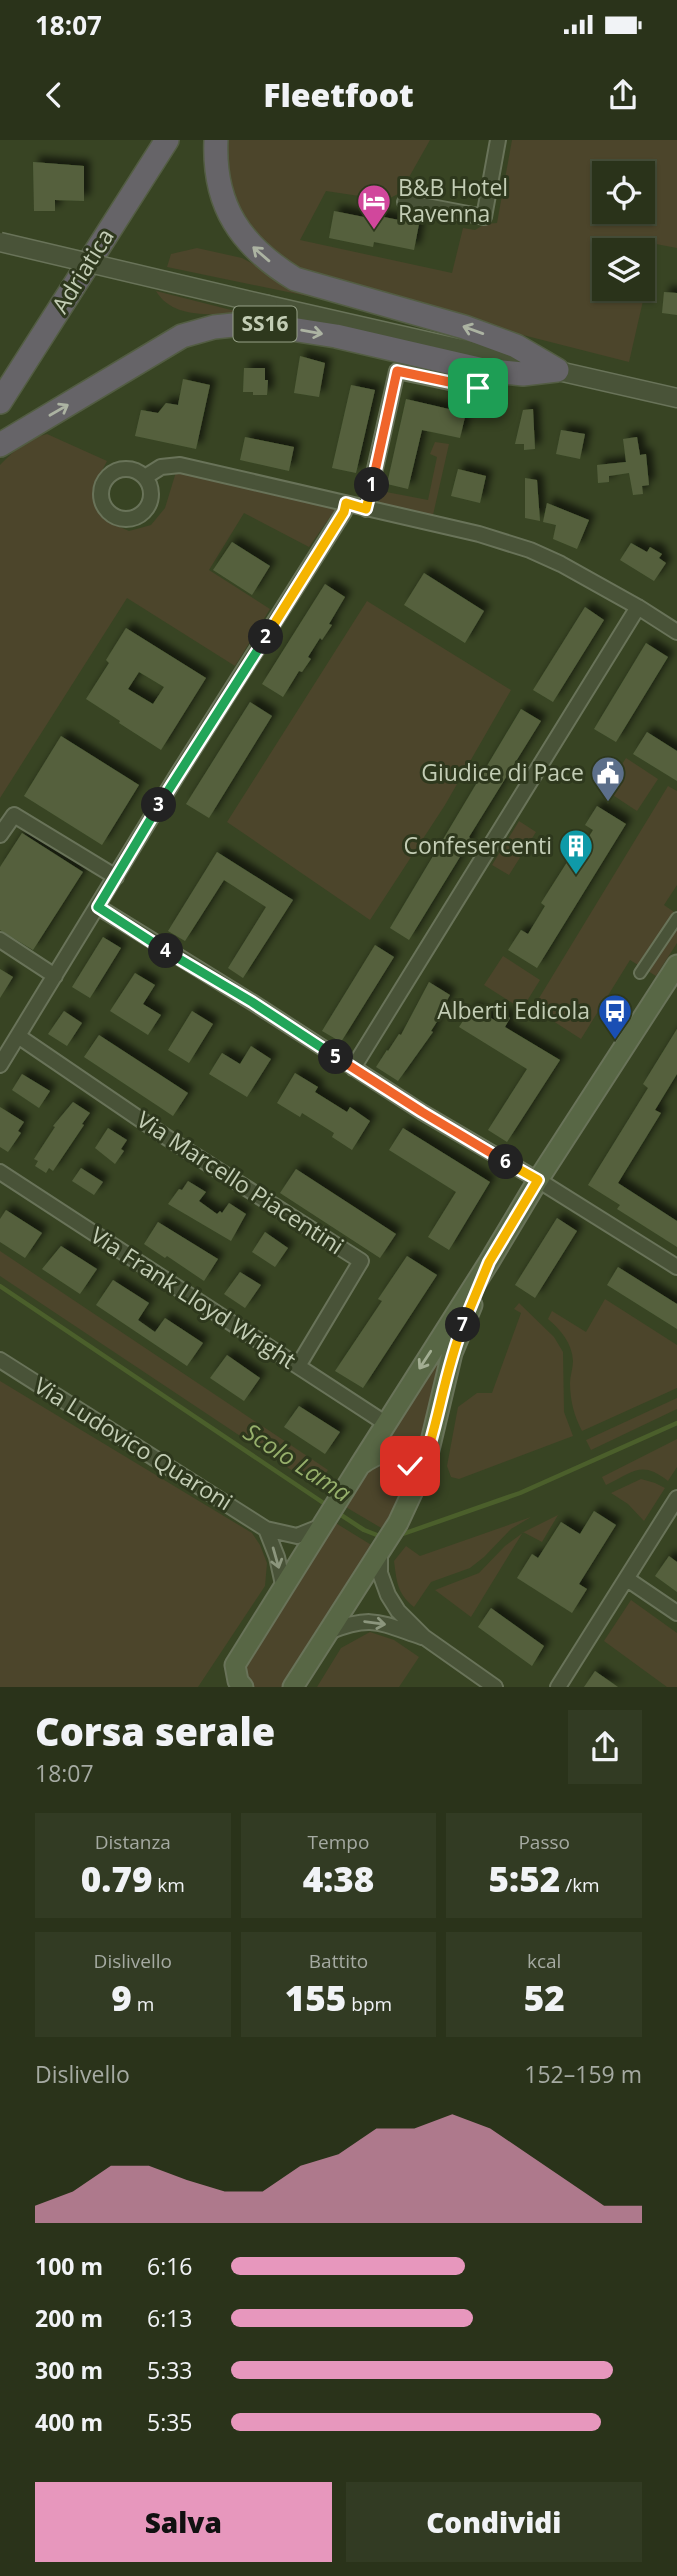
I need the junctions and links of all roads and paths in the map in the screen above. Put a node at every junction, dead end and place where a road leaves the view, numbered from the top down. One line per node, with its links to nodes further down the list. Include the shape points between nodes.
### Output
1 (150, 140): 9 (highway, Adriatica)
2 (167, 140): 11 (highway, Adriatica)
3 (216, 140): 8 (highway, SS16, one-way to 3, via 516,346 464,327 295,279 277,268 241,235 231,217 218,177)
4 (498, 140): 5 (street, via 484,216)
5 (405, 202)
6 (0, 242): 8 (street, bridge)
7 (483, 370): 8 (highway, SS16, via 523,374); 12 (highway, SS16, one-way to 7, via 182,336 214,327 253,323 286,327); 15 (street, via 478,388 397,371)
8 (557, 370): 10 (street)
9 (0, 374)
10 (677, 398)
11 (0, 402)
12 (0, 445)
13 (145, 477): 14 (street, via 161,467 180,466)
14 (346, 503): 15 (street); 19 (street)
15 (366, 509): 16 (street, via 530,550)
16 (638, 607): 17 (street); 28 (street)
17 (677, 632)
18 (0, 835): 19 (street, via 13,815)
19 (116, 877): 20 (street)
20 (98, 907): 25 (street); 28 (street)
21 (677, 918): 24 (street)
22 (0, 940): 25 (street)
23 (677, 967): 30 (main road)
24 (640, 973)
25 (55, 976): 26 (street)
26 (18, 1036): 27 (street); 34 (street, Via Marcello Piacentini, via 361,1261)
27 (0, 1065)
28 (353, 1068): 30 (street)
29 (0, 1172): 34 (street, Via Frank Lloyd Wright)
30 (538, 1180): 31 (main road); 32 (street)
31 (489, 1262): 35 (main road, one-way to 35); 37 (main road, via 452,1353)
32 (677, 1267)
33 (0, 1360): 40 (street, Via Ludovico Quaroni)
34 (298, 1366): 35 (street, Via Frank Lloyd Wright)
35 (385, 1423): 36 (main road)
36 (360, 1465): 37 (main road, via 386,1451 400,1456); 39 (main road)
37 (418, 1480): 41 (main road)
38 (677, 1498): 42 (street)
39 (322, 1526): 40 (street, via 298,1536); 43 (main road)
40 (266, 1528): 43 (street, one-way to 43)
41 (380, 1551): 45 (main road); 46 (street, via 380,1573 388,1595)
42 (627, 1579): 44 (street); 52 (street)
43 (284, 1589): 47 (main road)
44 (677, 1613)
45 (326, 1633): 46 (street, one-way to 46, via 373,1621); 50 (main road)
46 (424, 1637): 51 (street)
47 (236, 1665): 48 (main road); 49 (main road)
48 (222, 1687)
49 (243, 1687)
50 (293, 1687)
51 (495, 1687)
52 (558, 1687)

